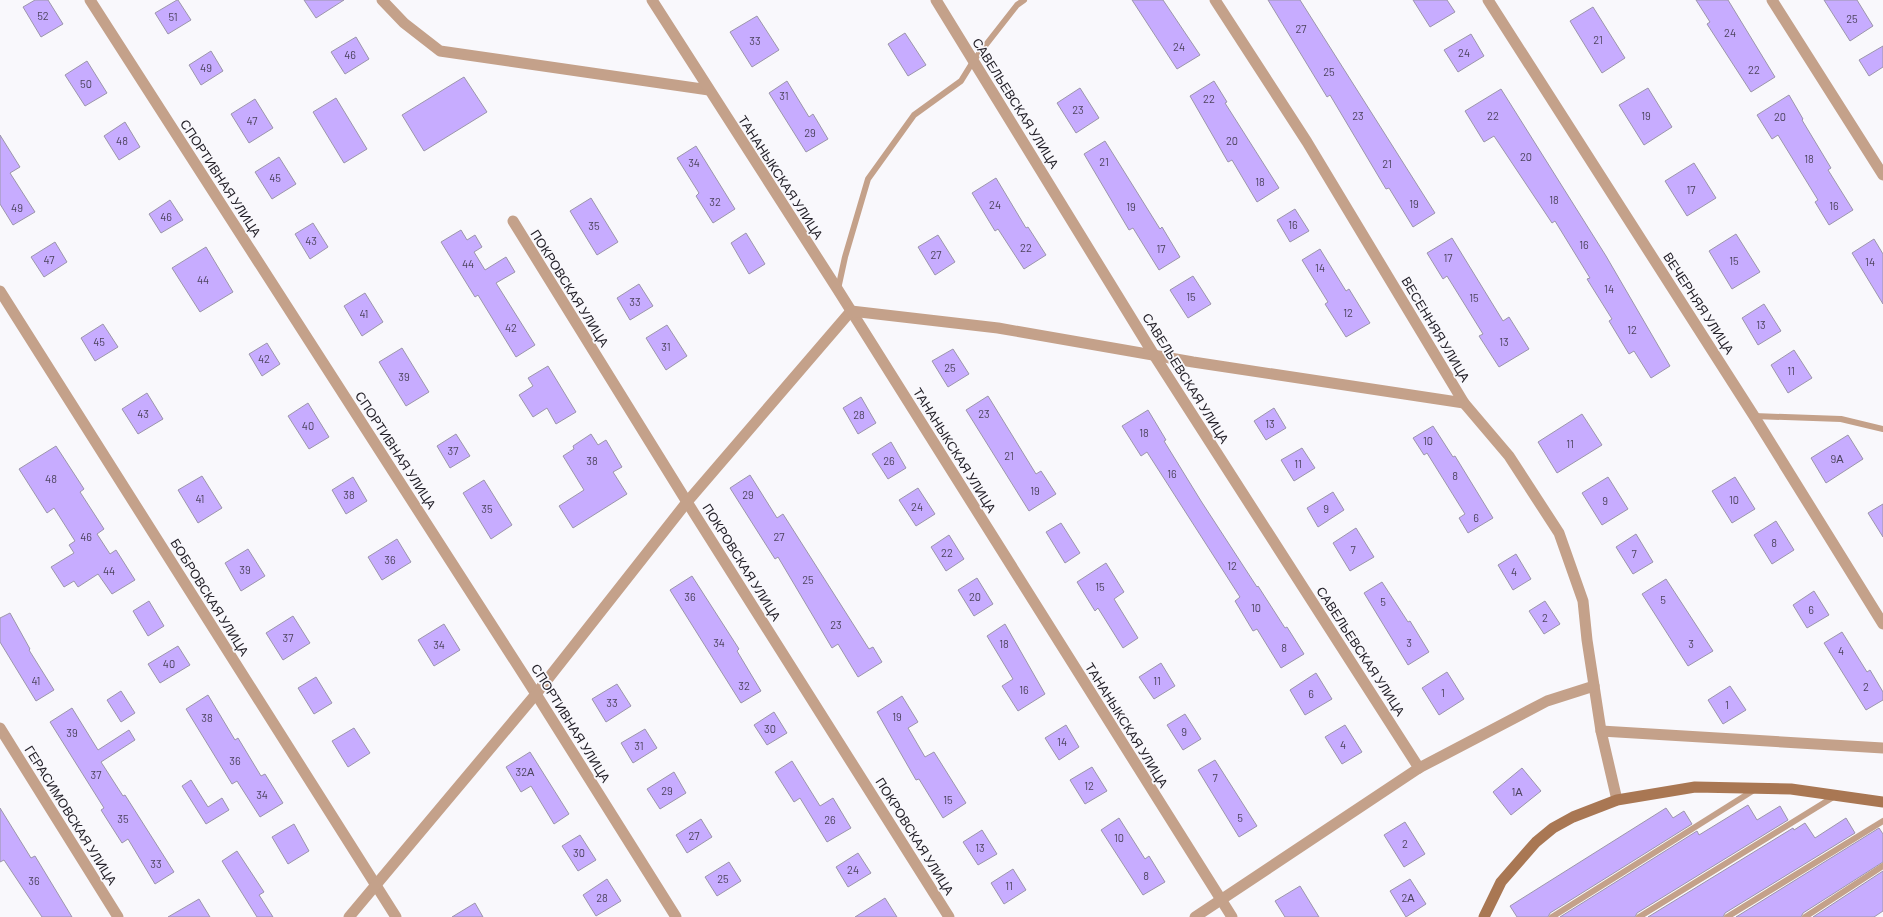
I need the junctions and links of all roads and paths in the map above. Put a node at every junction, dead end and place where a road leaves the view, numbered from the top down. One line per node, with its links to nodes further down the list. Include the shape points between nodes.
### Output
1 (90, 0): 23 (street, СПОРТИВНАЯ УЛИЦА)
2 (382, 0): 10 (street, via 404,23 440,51)
3 (652, 0): 10 (street, ТАНАНЫКСКАЯ УЛИЦА)
4 (936, 0): 9 (street, САВЕЛЬЕВСКАЯ УЛИЦА)
5 (1024, 0): 9 (lane, via 1017,5)
6 (1215, 0): 17 (street, ВЕСЕННЯЯ УЛИЦА, via 1307,142)
7 (1488, 0): 18 (street, ВЕЧЕРНЯЯ УЛИЦА)
8 (1772, 0): 11 (street)
9 (974, 60): 13 (lane, via 961,81 914,115 868,179); 16 (street, САВЕЛЬЕВСКАЯ УЛИЦА)
10 (709, 90): 13 (street, ТАНАНЫКСКАЯ УЛИЦА)
11 (1883, 175)
12 (513, 221): 20 (street, ПОКРОВСКАЯ УЛИЦА)
13 (838, 290): 15 (street, ТАНАНЫКСКАЯ УЛИЦА)
14 (0, 292): 34 (street, БОБРОВСКАЯ УЛИЦА)
15 (851, 311): 16 (street, via 998,328); 20 (street); 35 (street, ТАНАНЫКСКАЯ УЛИЦА)
16 (1154, 355): 17 (street); 27 (street, САВЕЛЬЕВСКАЯ УЛИЦА)
17 (1464, 403): 22 (street, ВЕСЕННЯЯ УЛИЦА, via 1509,456 1559,533 1583,601)
18 (1754, 416): 19 (lane, via 1841,419); 21 (street, ВЕЧЕРНЯЯ УЛИЦА)
19 (1883, 429)
20 (687, 502): 23 (street); 40 (street, ПОКРОВСКАЯ УЛИЦА)
21 (1883, 624)
22 (1594, 686): 25 (street, ВЕСЕННЯЯ УЛИЦА); 27 (street, via 1547,701)
23 (536, 694): 34 (street); 39 (street, СПОРТИВНАЯ УЛИЦА)
24 (0, 728): 36 (street, ГЕРАСИМОВСКАЯ УЛИЦА)
25 (1601, 731): 26 (street); 30 (street, ВЕСЕННЯЯ УЛИЦА)
26 (1883, 748)
27 (1419, 768): 35 (street)
28 (1756, 788): 29 (main road, via 1791,789); 30 (main road, via 1695,787); 44 (lane)
29 (1835, 796): 31 (main road); 45 (lane)
30 (1617, 800): 43 (main road, via 1573,817 1553,828 1536,842 1501,882)
31 (1883, 802)
32 (1883, 821): 46 (lane)
33 (1883, 866): 47 (lane)
34 (375, 884): 37 (street); 38 (street, БОБРОВСКАЯ УЛИЦА)
35 (1221, 901): 41 (street); 42 (street, ТАНАНЫКСКАЯ УЛИЦА)
36 (118, 917)
37 (348, 917)
38 (396, 917)
39 (676, 917)
40 (949, 917)
41 (1195, 917)
42 (1232, 917)
43 (1484, 917)
44 (1552, 917)
45 (1639, 917)
46 (1727, 917)
47 (1805, 917)

